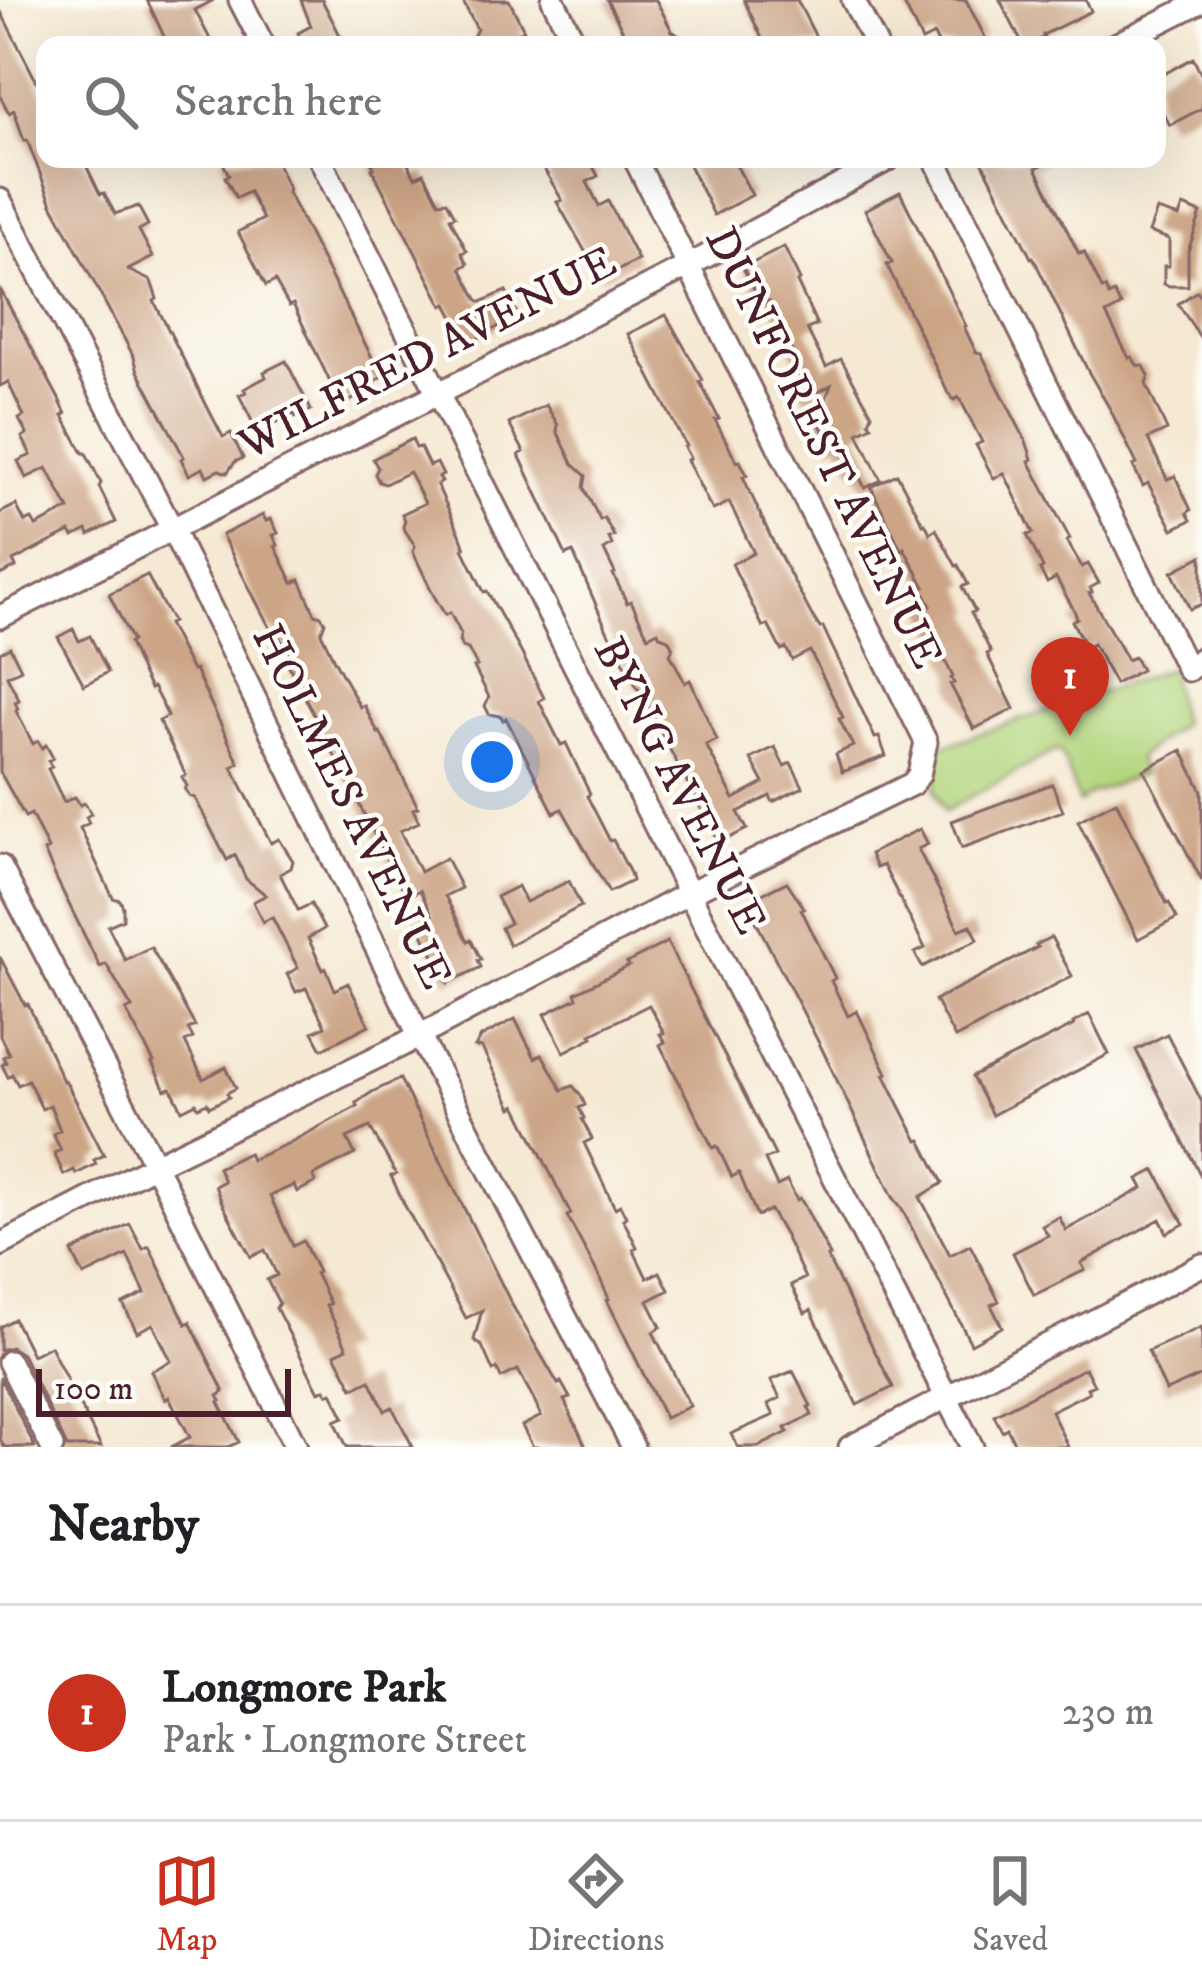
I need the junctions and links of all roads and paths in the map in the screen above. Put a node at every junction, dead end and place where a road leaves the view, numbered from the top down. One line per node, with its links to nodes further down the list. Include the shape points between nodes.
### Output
1 (240, 0): 5 (street)
2 (553, 0): 6 (street)
3 (853, 0): 7 (street)
4 (1202, 1): 8 (street)
5 (258, 36)
6 (571, 36)
7 (871, 36)
8 (1133, 36)
9 (324, 168): 15 (street, BYNG AVENUE)
10 (639, 168): 14 (street, DUNFOREST AVENUE)
11 (873, 168): 14 (street, WILFRED AVENUE)
12 (940, 168): 18 (street)
13 (0, 200): 16 (street, HOLMES AVENUE)
14 (688, 266): 15 (street, WILFRED AVENUE); 20 (street, DUNFOREST AVENUE, via 926,742 912,784)
15 (436, 393): 16 (street, WILFRED AVENUE); 20 (street, BYNG AVENUE)
16 (171, 527): 17 (street, WILFRED AVENUE); 21 (street, HOLMES AVENUE)
17 (0, 617)
18 (1195, 664)
19 (0, 866): 22 (street)
20 (689, 893): 21 (street); 26 (street, BYNG AVENUE)
21 (419, 1035): 22 (street); 29 (street, HOLMES AVENUE)
22 (155, 1165): 23 (street); 28 (street)
23 (0, 1245)
24 (1202, 1265): 26 (street)
25 (9, 1362): 27 (street)
26 (947, 1398): 30 (street); 31 (street, BYNG AVENUE)
27 (52, 1447)
28 (296, 1447)
29 (633, 1447)
30 (850, 1447)
31 (972, 1447)

